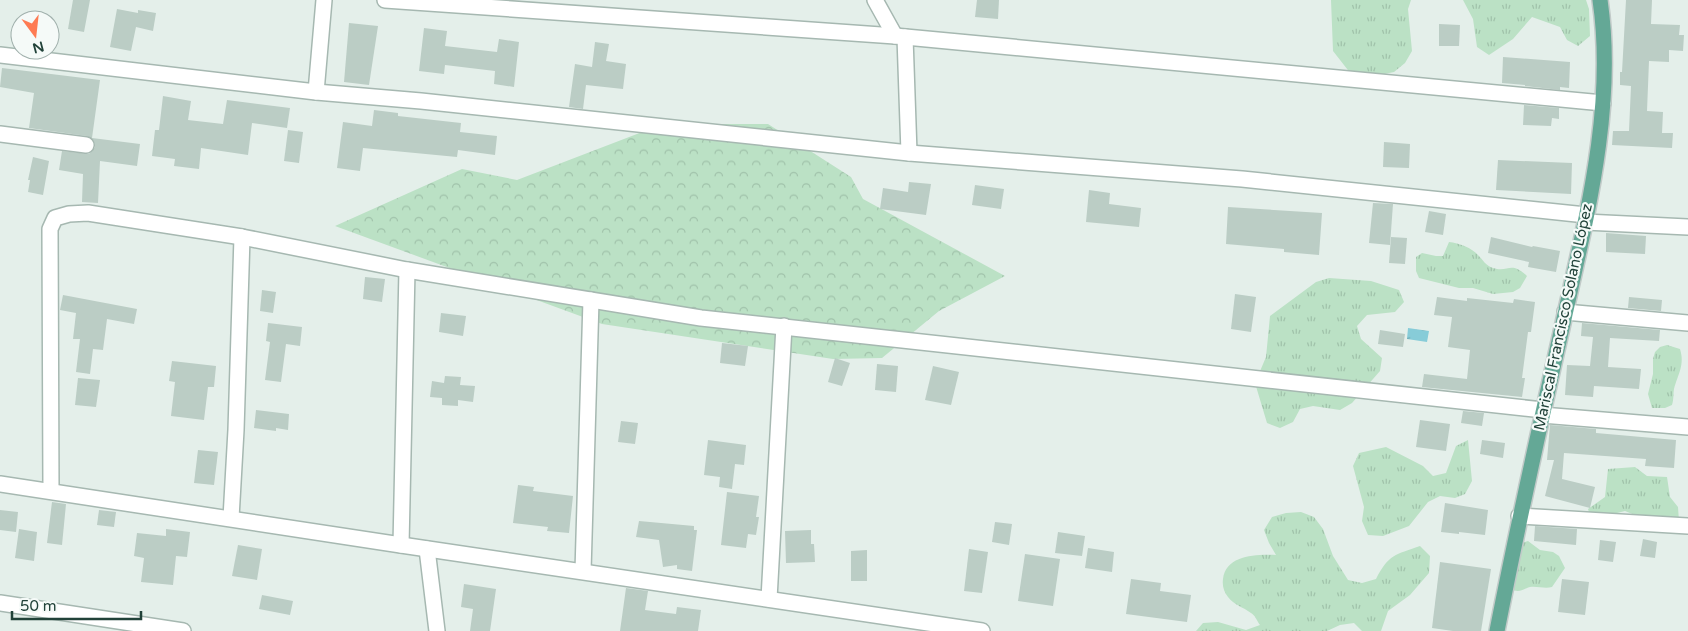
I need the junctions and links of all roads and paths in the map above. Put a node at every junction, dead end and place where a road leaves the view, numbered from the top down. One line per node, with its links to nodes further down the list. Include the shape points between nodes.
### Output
1 (324, 0): 7 (street)
2 (385, 0): 5 (street)
3 (875, 0): 5 (street)
4 (1600, 0): 8 (main road, Mariscal Francisco Solano López, via 1605,62)
5 (900, 37): 8 (street); 11 (street)
6 (0, 55): 7 (street)
7 (316, 92): 11 (street)
8 (1603, 103): 12 (main road, Mariscal Francisco Solano López)
9 (0, 134): 10 (street)
10 (86, 145)
11 (909, 153): 12 (street, via 1242,179)
12 (1585, 218): 13 (street); 17 (main road, Mariscal Francisco Solano López)
13 (1688, 227)
14 (242, 237): 15 (street); 23 (street, via 88,213 55,218 50,229); 25 (street)
15 (407, 270): 16 (street); 27 (street)
16 (591, 300): 19 (street, via 702,318); 29 (street)
17 (1565, 312): 18 (street); 20 (main road, Mariscal Francisco Solano López)
18 (1688, 323)
19 (784, 326): 20 (street); 30 (street)
20 (1543, 412): 21 (street); 24 (main road, Mariscal Francisco Solano López)
21 (1688, 428)
22 (0, 484): 23 (street)
23 (51, 491): 25 (street)
24 (1519, 516): 26 (street); 35 (main road, Mariscal Francisco Solano López)
25 (231, 518): 27 (street)
26 (1688, 526)
27 (401, 545): 28 (street)
28 (427, 549): 29 (street); 33 (street)
29 (583, 571): 30 (street)
30 (769, 599): 34 (street)
31 (0, 603): 32 (street)
32 (183, 631)
33 (437, 631)
34 (982, 631)
35 (1497, 631)

